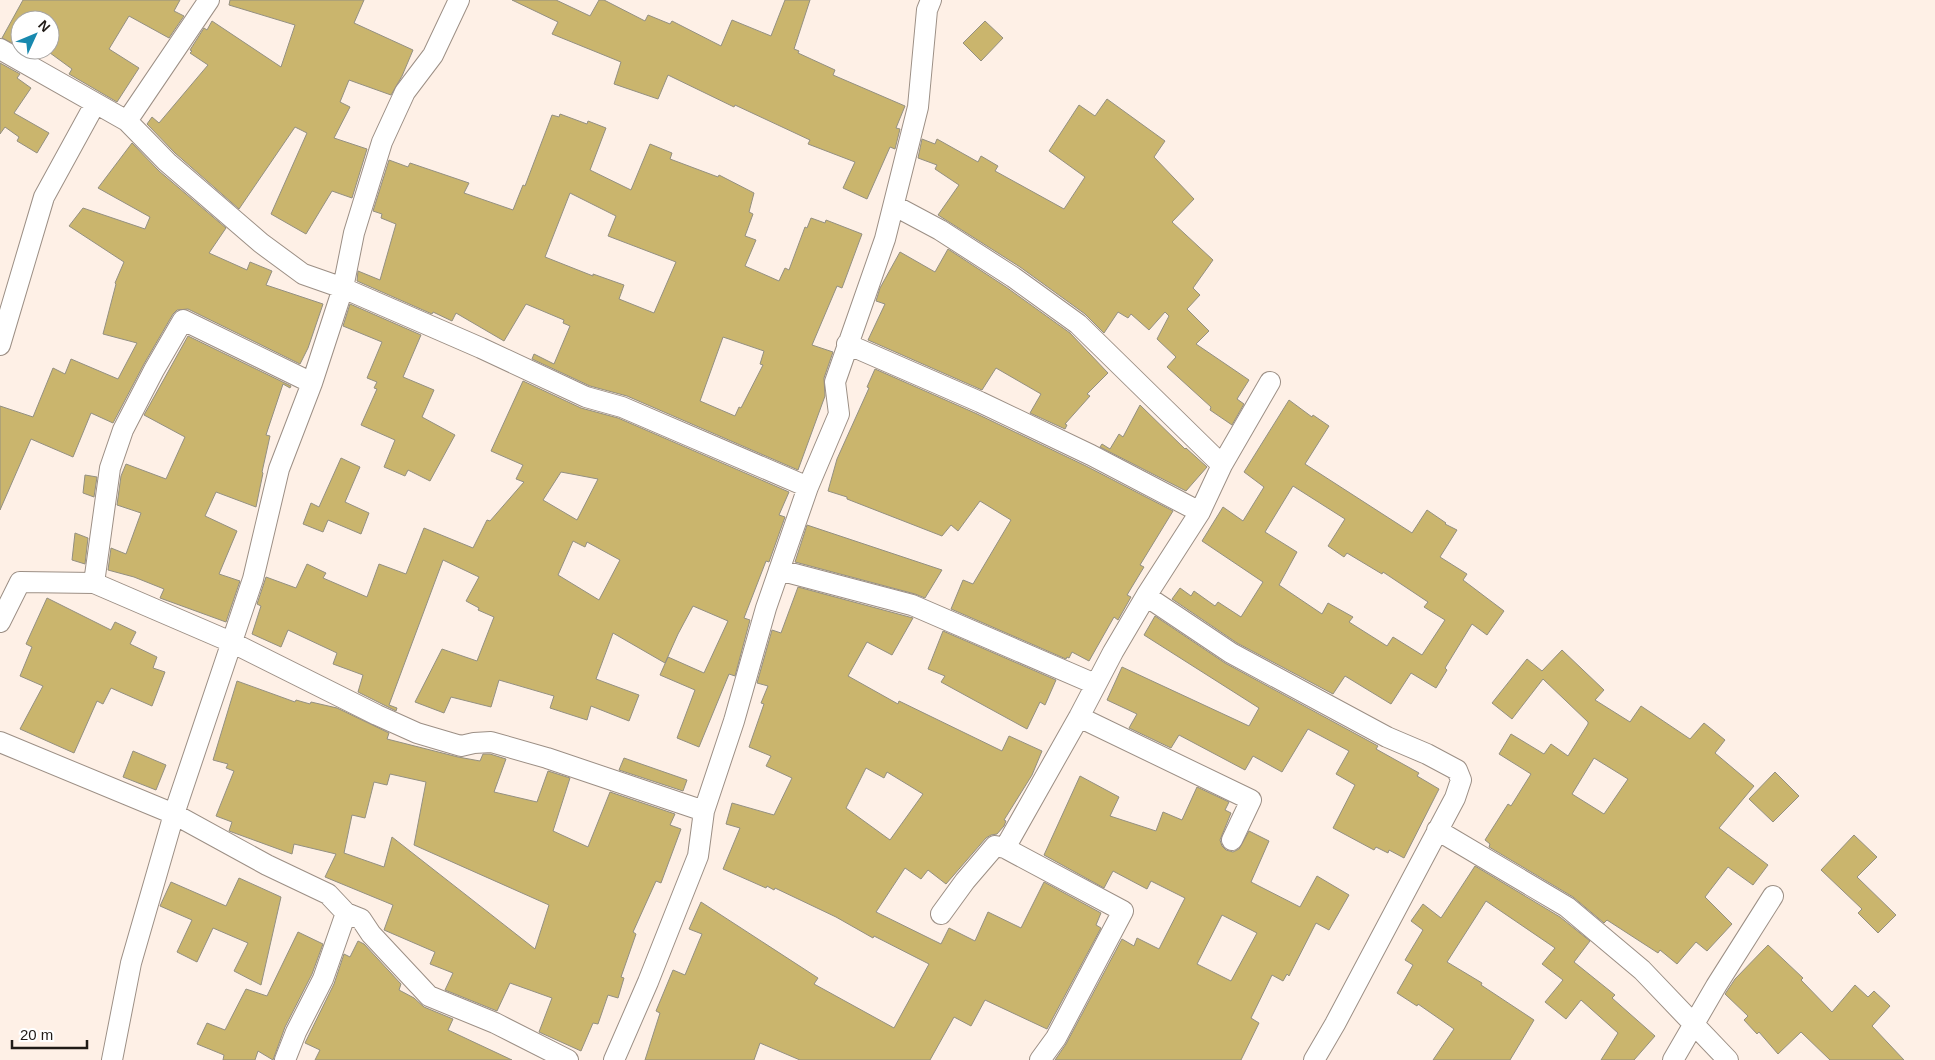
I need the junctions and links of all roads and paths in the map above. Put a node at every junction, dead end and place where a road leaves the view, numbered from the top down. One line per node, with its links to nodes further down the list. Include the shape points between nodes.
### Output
1 (208, 0): 6 (street)
2 (459, 0): 8 (street, via 433,55 405,92 382,142 354,233)
3 (931, 0): 7 (street, via 927,10 918,107)
4 (0, 49): 5 (street)
5 (95, 104): 6 (street); 10 (street, via 44,197)
6 (128, 121): 8 (street, via 168,162 261,243 303,274)
7 (895, 206): 9 (street); 13 (street, via 940,230 1013,277 1078,324)
8 (343, 288): 12 (street); 14 (street, via 586,397 622,407)
9 (847, 344): 14 (street, via 834,382 840,414); 15 (street, via 980,402)
10 (0, 345)
11 (1270, 382): 13 (street)
12 (312, 383): 17 (street, via 183,320 123,430 110,468); 20 (street, via 279,469 253,579)
13 (1222, 465): 15 (street)
14 (808, 487): 16 (street)
15 (1200, 512): 18 (street)
16 (779, 570): 21 (street, via 912,605); 24 (street)
17 (94, 583): 19 (street, via 20,582); 20 (street)
18 (1146, 596): 21 (street); 26 (street, via 1231,653 1387,737 1457,770 1461,780 1455,798)
19 (0, 622)
20 (231, 642): 24 (street, via 417,733 461,746 491,742); 25 (street)
21 (1095, 684): 22 (street)
22 (1079, 717): 27 (street, via 1251,800); 28 (street)
23 (0, 742): 25 (street)
24 (704, 811): 36 (street, via 698,856)
25 (174, 814): 30 (street, via 328,894); 33 (street, via 131,963)
26 (1437, 830): 32 (street, via 1567,907 1642,970); 38 (street)
27 (1232, 840)
28 (1005, 848): 31 (street, via 994,846); 37 (street, via 1123,911 1056,1038)
29 (1773, 896): 32 (street)
30 (346, 913): 34 (street, via 323,979); 35 (street, via 361,920 429,996 495,1023)
31 (941, 914)
32 (1693, 1025): 39 (street); 40 (street)
33 (112, 1060)
34 (285, 1060)
35 (568, 1060)
36 (614, 1060)
37 (1040, 1060)
38 (1314, 1060)
39 (1674, 1060)
40 (1728, 1060)

